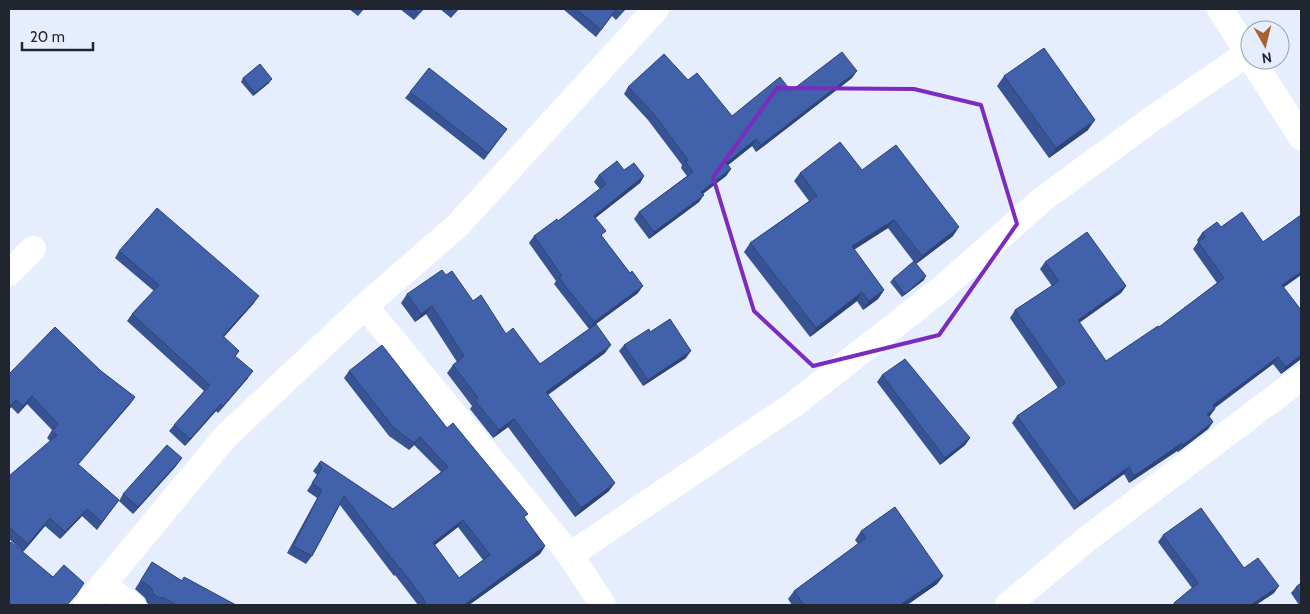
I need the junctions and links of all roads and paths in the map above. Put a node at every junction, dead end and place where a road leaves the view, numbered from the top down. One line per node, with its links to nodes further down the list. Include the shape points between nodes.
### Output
1 (656, 9): 9 (street, via 456,226)
2 (1220, 9): 3 (street)
3 (1240, 40)
4 (1240, 62): 11 (street, via 1152,119 1043,199 940,290 793,406)
5 (1259, 70): 6 (street)
6 (1301, 137)
7 (33, 249): 8 (street)
8 (9, 273)
9 (365, 306): 11 (street); 12 (street, via 226,436)
10 (1301, 378): 15 (street, via 1087,540)
11 (570, 555): 14 (street)
12 (94, 595): 13 (street)
13 (132, 605)
14 (603, 605)
15 (1008, 605)

